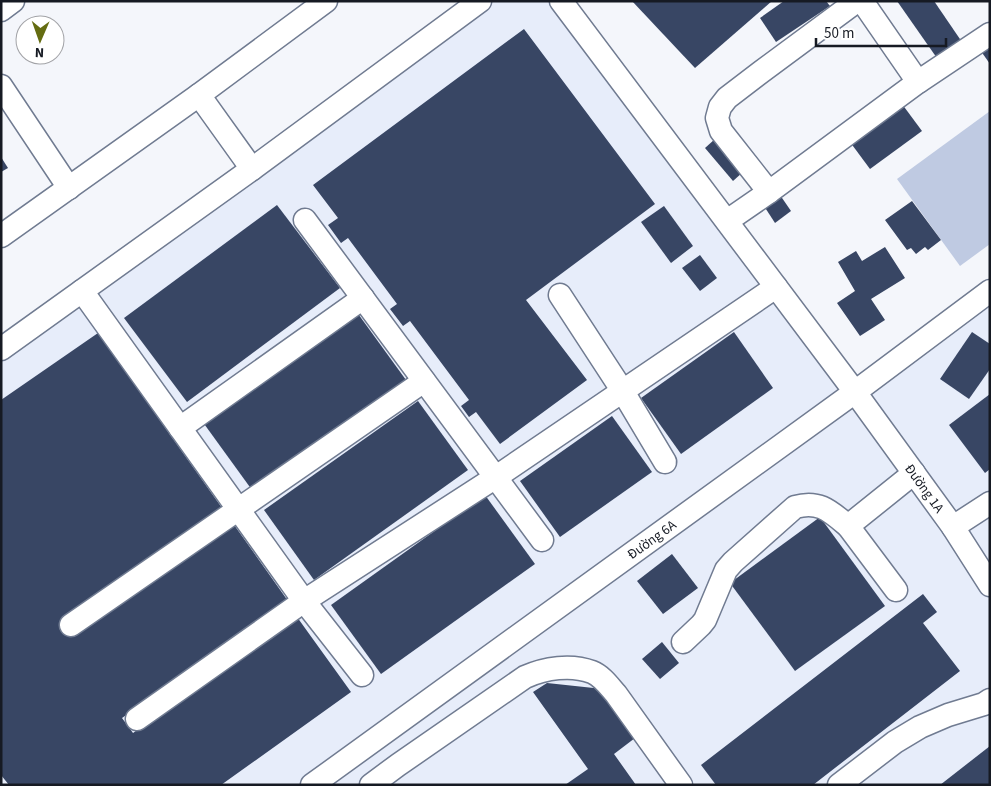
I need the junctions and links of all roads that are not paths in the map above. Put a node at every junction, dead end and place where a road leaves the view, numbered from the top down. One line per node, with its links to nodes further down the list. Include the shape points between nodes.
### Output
1 (14, 1): 7 (street)
2 (480, 1): 12 (street)
3 (561, 1): 16 (street, Đường 1A)
4 (857, 1): 14 (street, via 727,98 720,107 717,118 721,131)
5 (862, 1): 9 (street)
6 (322, 2): 11 (street)
7 (1, 10)
8 (990, 34): 9 (street)
9 (918, 82): 14 (street)
10 (1, 86): 13 (street)
11 (200, 95): 12 (street); 13 (street)
12 (252, 170): 19 (street)
13 (69, 188): 17 (street)
14 (769, 192): 16 (street)
15 (305, 220): 22 (street)
16 (727, 221): 18 (street, Đường 1A)
17 (1, 236)
18 (776, 287): 25 (street); 26 (street, Đường 1A)
19 (82, 291): 23 (street); 27 (street)
20 (990, 291): 26 (street, Đường 6A)
21 (560, 295): 25 (street)
22 (363, 298): 24 (street); 27 (street)
23 (1, 349)
24 (424, 381): 30 (street); 32 (street)
25 (622, 390): 28 (street); 30 (street)
26 (855, 392): 29 (street, Đường 1A); 44 (street, Đường 6A)
27 (180, 428): 32 (street)
28 (664, 462)
29 (914, 473): 33 (street); 34 (street, Đường 1A)
30 (496, 477): 35 (street); 38 (street)
31 (990, 502): 34 (street)
32 (237, 509): 38 (street); 39 (street)
33 (848, 526): 37 (street); 40 (street, via 815,504 795,507 733,562 722,578 702,625)
34 (953, 528): 36 (street, Đường 1A)
35 (542, 540)
36 (990, 585)
37 (896, 590)
38 (304, 601): 41 (street); 43 (street)
39 (71, 625)
40 (683, 642)
41 (362, 675)
42 (988, 705): 47 (street, via 948,715 920,727)
43 (137, 719)
44 (312, 785)
45 (371, 785): 46 (street, via 526,677 538,671 565,668 593,673 604,680)
46 (681, 785)
47 (839, 785)

